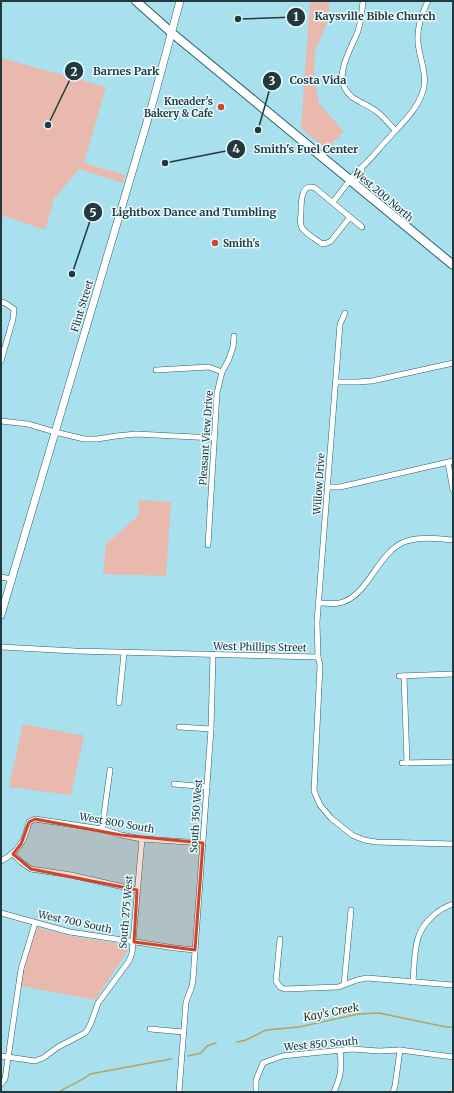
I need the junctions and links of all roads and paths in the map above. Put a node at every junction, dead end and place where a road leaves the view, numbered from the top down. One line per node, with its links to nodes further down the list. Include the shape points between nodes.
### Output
1 (136, 1): 5 (main road, West 200 North)
2 (180, 1): 5 (street, Flint Street)
3 (363, 1): 6 (street, via 358,30 345,60 342,80 352,97 377,112)
4 (428, 1): 6 (street, via 421,18 418,42 424,90 415,107)
5 (172, 33): 7 (main road, West 200 North); 21 (street, Flint Street)
6 (395, 130): 7 (street, via 357,171)
7 (352, 182): 8 (street); 11 (main road, West 200 North)
8 (333, 202): 9 (street); 9 (street, via 312,187 303,193 300,224 305,231 325,244)
9 (350, 217): 10 (street)
10 (362, 227)
11 (453, 265)
12 (1, 302): 15 (street, via 14,309)
13 (345, 313): 19 (street, Willow Drive, via 340,324)
14 (234, 336): 18 (street, Pleasant View Drive, via 233,347)
15 (1, 361)
16 (453, 363): 19 (street, via 372,381)
17 (156, 370): 18 (street, via 209,367)
18 (222, 372): 22 (street, Pleasant View Drive, via 217,393)
19 (335, 382): 24 (street, Willow Drive)
20 (1, 421): 21 (street, via 28,424)
21 (56, 432): 22 (street, via 84,439 136,434); 29 (street, Flint Street)
22 (214, 438): 27 (street, Pleasant View Drive)
23 (450, 462): 24 (street, via 340,487); 25 (street)
24 (328, 486): 30 (street, Willow Drive)
25 (453, 490)
26 (453, 540): 30 (street, via 414,539 403,542 388,554 351,598 334,604)
27 (208, 545)
28 (1, 577): 29 (street)
29 (12, 579): 31 (street, Flint Street)
30 (319, 603): 35 (street, Willow Drive)
31 (1, 616)
32 (1, 647): 33 (street, West Phillips Street)
33 (124, 653): 34 (street, West Phillips Street); 37 (street)
34 (213, 654): 35 (street, West Phillips Street); 39 (street, South 350 West)
35 (318, 657): 47 (street, West Phillips Street, via 320,665 314,791 320,805 352,835 364,840)
36 (453, 674): 40 (street, via 401,676 406,734 405,763)
37 (119, 703)
38 (179, 727): 39 (street)
39 (211, 729): 43 (street, South 350 West)
40 (453, 762)
41 (110, 770): 44 (street)
42 (174, 784): 43 (street)
43 (207, 787): 46 (street, South 350 West)
44 (102, 829): 45 (street, West 800 South); 48 (street, West 800 South, via 35,819 29,822 27,832)
45 (142, 839): 46 (street, West 800 South); 50 (street, South 275 West)
46 (203, 843): 57 (street, South 350 West)
47 (453, 844)
48 (13, 854): 49 (street); 50 (street, via 31,869)
49 (1, 861)
50 (137, 890): 56 (street, South 275 West)
51 (453, 904): 58 (street, via 437,912 420,933 416,946)
52 (351, 910): 59 (street)
53 (1, 913): 54 (street, West 700 South)
54 (35, 923): 56 (street, West 700 South, via 70,932); 66 (street, via 21,969)
55 (280, 939): 59 (street, via 276,981 280,987)
56 (134, 942): 57 (street, West 700 South); 66 (street, South 275 West, via 129,960 98,1004 85,1033 35,1061)
57 (195, 950): 62 (street, South 350 West, via 193,980 186,1002)
58 (413, 982): 59 (street, via 367,978); 60 (street)
59 (344, 985)
60 (453, 985)
61 (150, 1029): 62 (street)
62 (184, 1032): 69 (street, South 350 West)
63 (340, 1050): 64 (street, West 850 South); 70 (street, West 850 South, via 282,1056 263,1063 256,1080); 71 (street, via 341,1073)
64 (400, 1050): 67 (street, West 850 South); 72 (street)
65 (1, 1056): 66 (street, South 275 West)
66 (8, 1057): 68 (street, via 5,1079)
67 (453, 1057)
68 (1, 1084)
69 (179, 1092)
70 (256, 1092)
71 (334, 1092)
72 (393, 1092)

